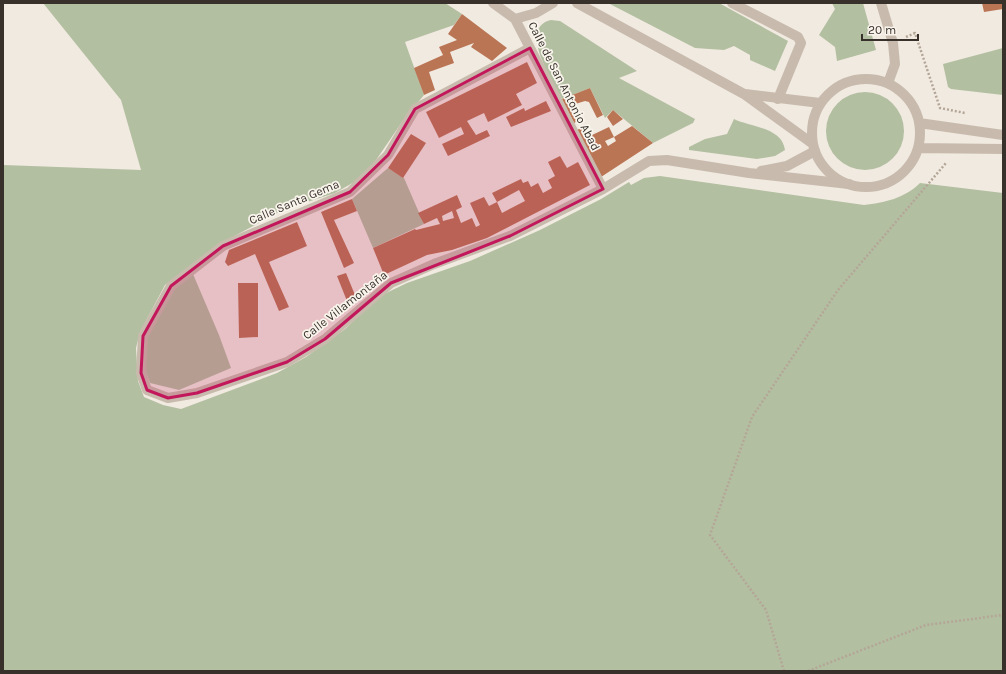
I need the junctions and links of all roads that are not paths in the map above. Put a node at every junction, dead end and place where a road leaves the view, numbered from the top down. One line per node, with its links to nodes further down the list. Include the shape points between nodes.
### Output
1 (493, 3): 6 (street, Calle de San Antonio Abad)
2 (553, 3): 6 (street, via 536,13)
3 (577, 3): 9 (street)
4 (732, 3): 10 (street, via 798,37 801,43)
5 (881, 3): 8 (street, via 893,43 895,64)
6 (515, 19): 7 (street, Calle de San Antonio Abad)
7 (530, 48): 19 (street, Calle de San Antonio Abad); 20 (street, Calle Santa Gema, via 415,109 388,155 350,192 224,246)
8 (888, 83): 11 (street, via 870,78 851,80 833,89); 12 (street, via 903,92 914,106)
9 (744, 94): 10 (street); 14 (street)
10 (778, 99): 11 (street)
11 (820, 103): 14 (street, via 814,116 812,130)
12 (919, 123): 13 (street); 15 (street)
13 (1003, 134)
14 (814, 148): 17 (street, Calle Villamontaña, via 787,166); 18 (street, via 823,165 834,177)
15 (918, 148): 16 (street); 18 (street, via 906,169 885,183 861,186)
16 (1003, 149)
17 (749, 173): 18 (street, Calle Villamontaña); 19 (street, Calle Villamontaña, via 667,160 649,161)
18 (849, 184)
19 (603, 189): 20 (street, Calle Villamontaña, via 510,236 391,283 325,339 287,362 197,393 168,398 148,390 141,373 143,336)
20 (171, 286)

